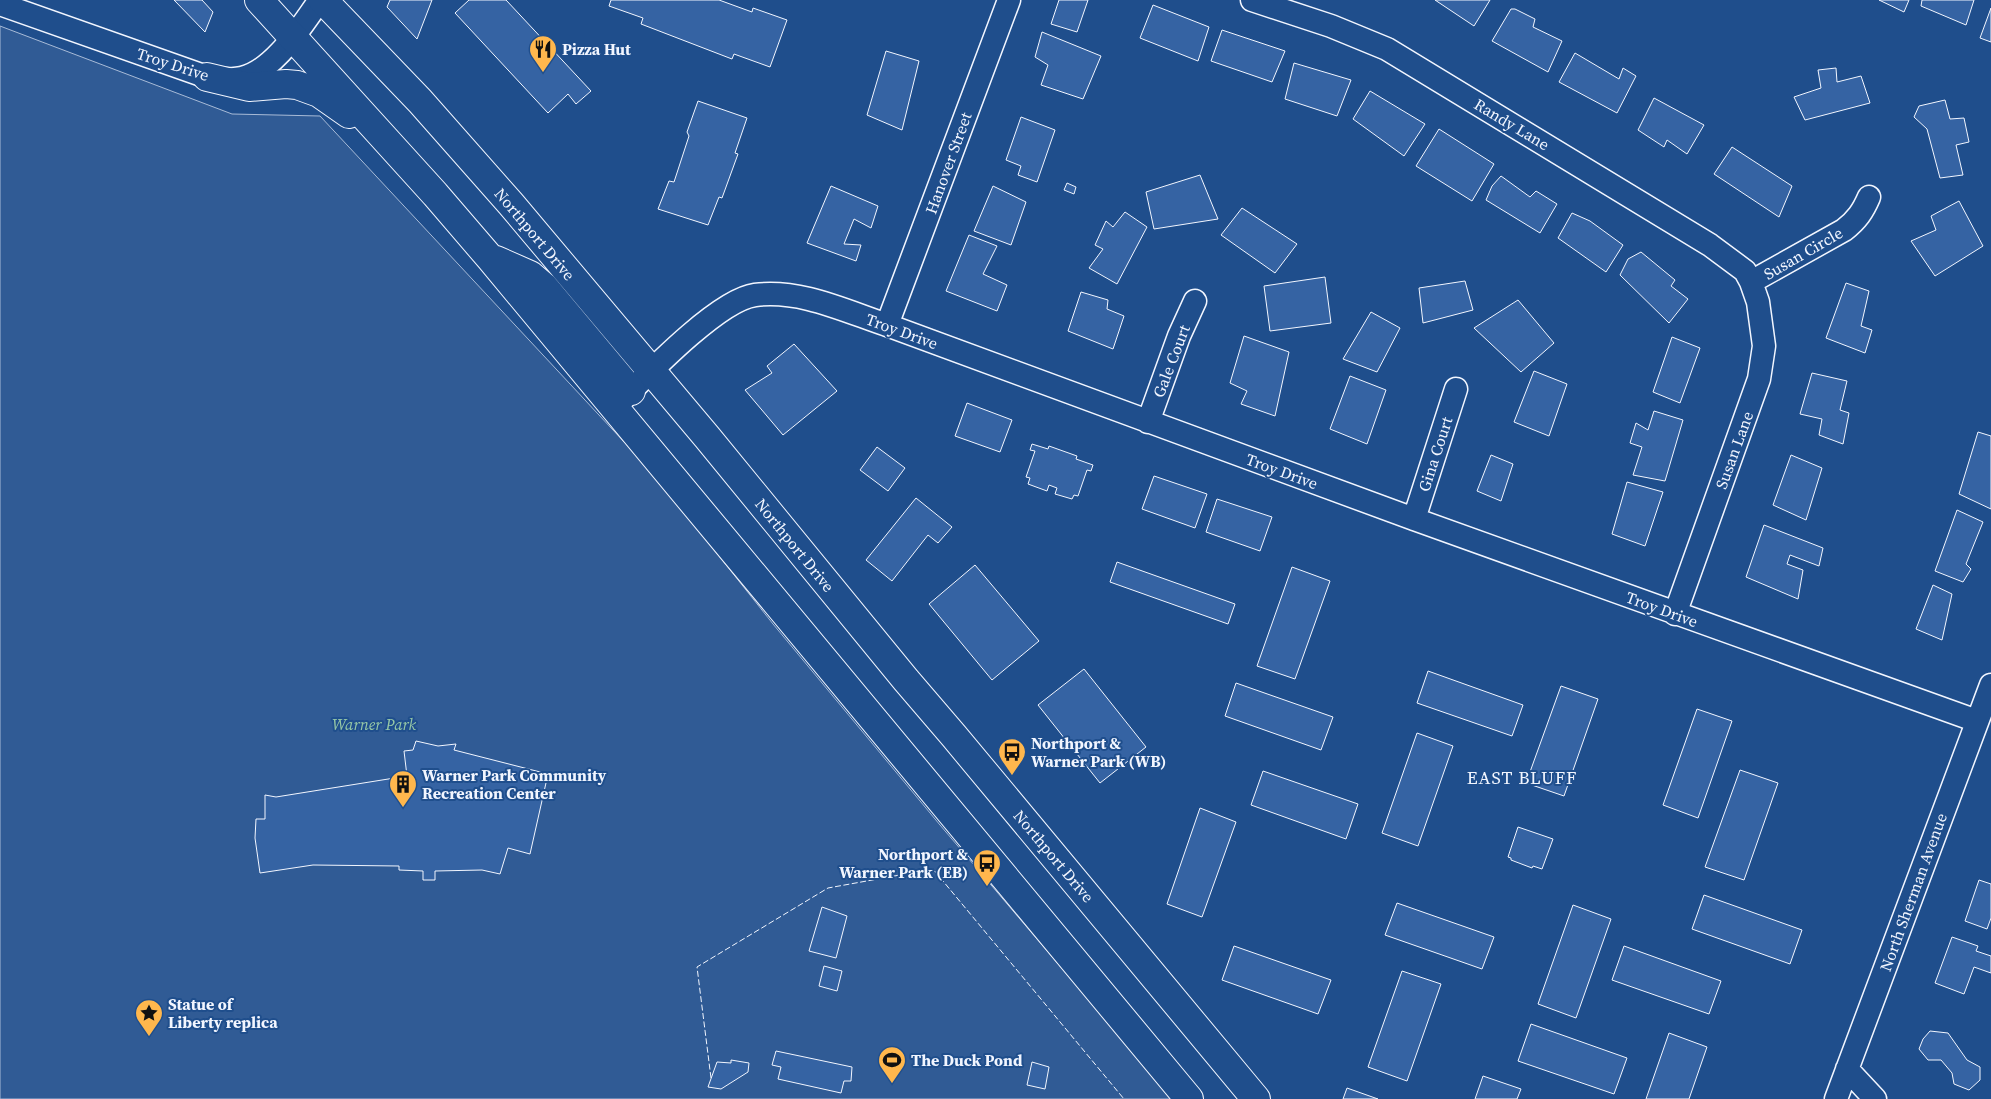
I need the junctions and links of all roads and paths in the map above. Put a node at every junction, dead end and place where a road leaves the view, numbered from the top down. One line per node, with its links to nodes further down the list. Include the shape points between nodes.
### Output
1 (259, 0): 6 (main road)
2 (321, 0): 6 (street, Troy Drive); 13 (main road, Northport Drive, via 426,108)
3 (1008, 0): 12 (street, Hanover Street)
4 (1252, 0): 10 (street, Randy Lane, via 1387,48 1710,245 1745,272)
5 (0, 4): 7 (street, Troy Drive)
6 (293, 36): 7 (street, Troy Drive, via 276,56 250,76 228,80); 8 (main road)
7 (207, 77): 8 (main road, via 250,87 286,84 318,93 343,109)
8 (435, 194): 15 (main road, via 490,258 530,275 544,287)
9 (1869, 196): 10 (street, Susan Circle, via 1862,213 1844,230)
10 (1752, 282): 18 (street, Susan Lane, via 1764,346 1759,379)
11 (1195, 301): 16 (street, Gale Court)
12 (887, 325): 13 (street, Troy Drive, via 793,295 752,295 715,314); 16 (street, Troy Drive)
13 (651, 371): 15 (street, Troy Drive); 23 (main road, Northport Drive)
14 (1456, 389): 17 (street, Gina Court)
15 (623, 399): 22 (main road)
16 (1148, 422): 17 (street, Troy Drive)
17 (1414, 519): 18 (street, Troy Drive)
18 (1676, 614): 20 (street, Troy Drive)
19 (1991, 685): 20 (street, North Sherman Avenue)
20 (1977, 720): 21 (street, North Sherman Avenue)
21 (1847, 1069): 24 (street, North Sherman Avenue); 25 (street)
22 (1189, 1099)
23 (1256, 1099)
24 (1836, 1099)
25 (1875, 1099)

